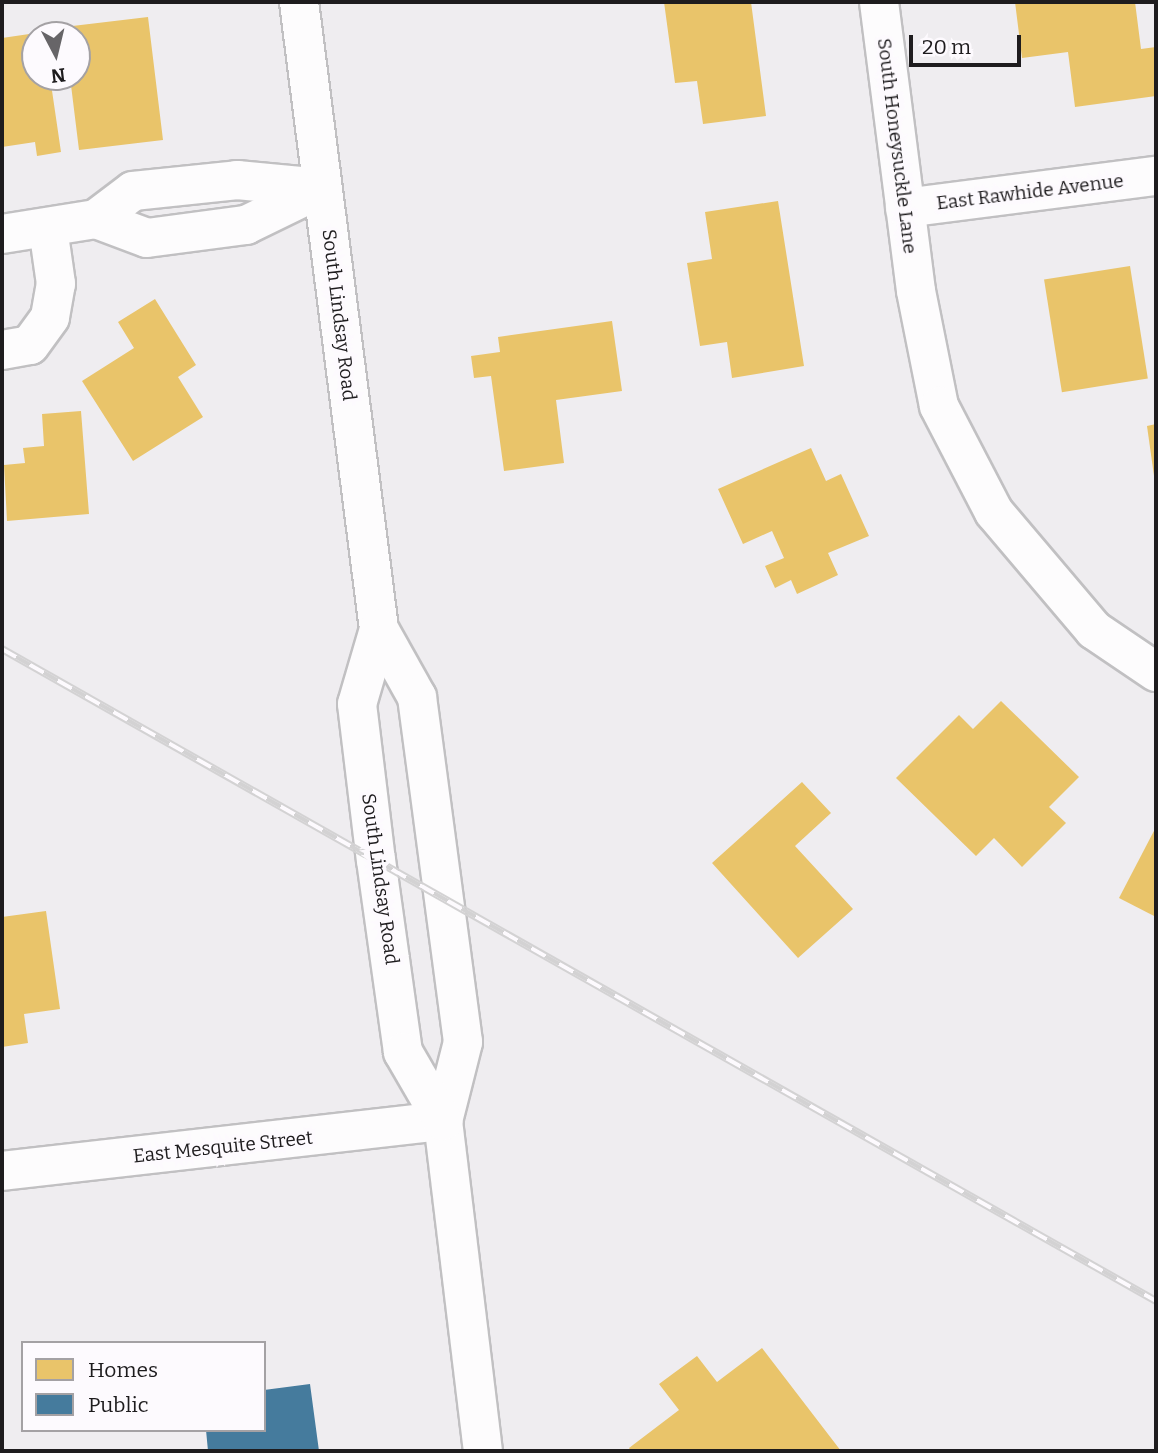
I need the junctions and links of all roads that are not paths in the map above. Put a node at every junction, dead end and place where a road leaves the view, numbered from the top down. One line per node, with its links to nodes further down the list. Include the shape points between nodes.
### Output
1 (299, 2): 4 (main road, South Lindsay Road)
2 (879, 2): 5 (main road, South Honeysuckle Lane)
3 (1156, 176): 5 (main road, East Rawhide Avenue)
4 (323, 188): 6 (main road, via 233,226 148,238 96,219); 9 (main road, South Lindsay Road)
5 (905, 208): 10 (main road, South Honeysuckle Lane, via 939,406 994,512 1094,630)
6 (48, 228): 7 (main road); 8 (main road, via 56,284 50,317 30,345)
7 (2, 234)
8 (2, 350)
9 (379, 629): 11 (main road, South Lindsay Road, via 417,697 463,1042); 11 (main road, South Lindsay Road, via 357,704 376,860 403,1052)
10 (1156, 672)
11 (443, 1121): 12 (main road, East Mesquite Street); 13 (main road, South Lindsay Road)
12 (2, 1171)
13 (483, 1451)

